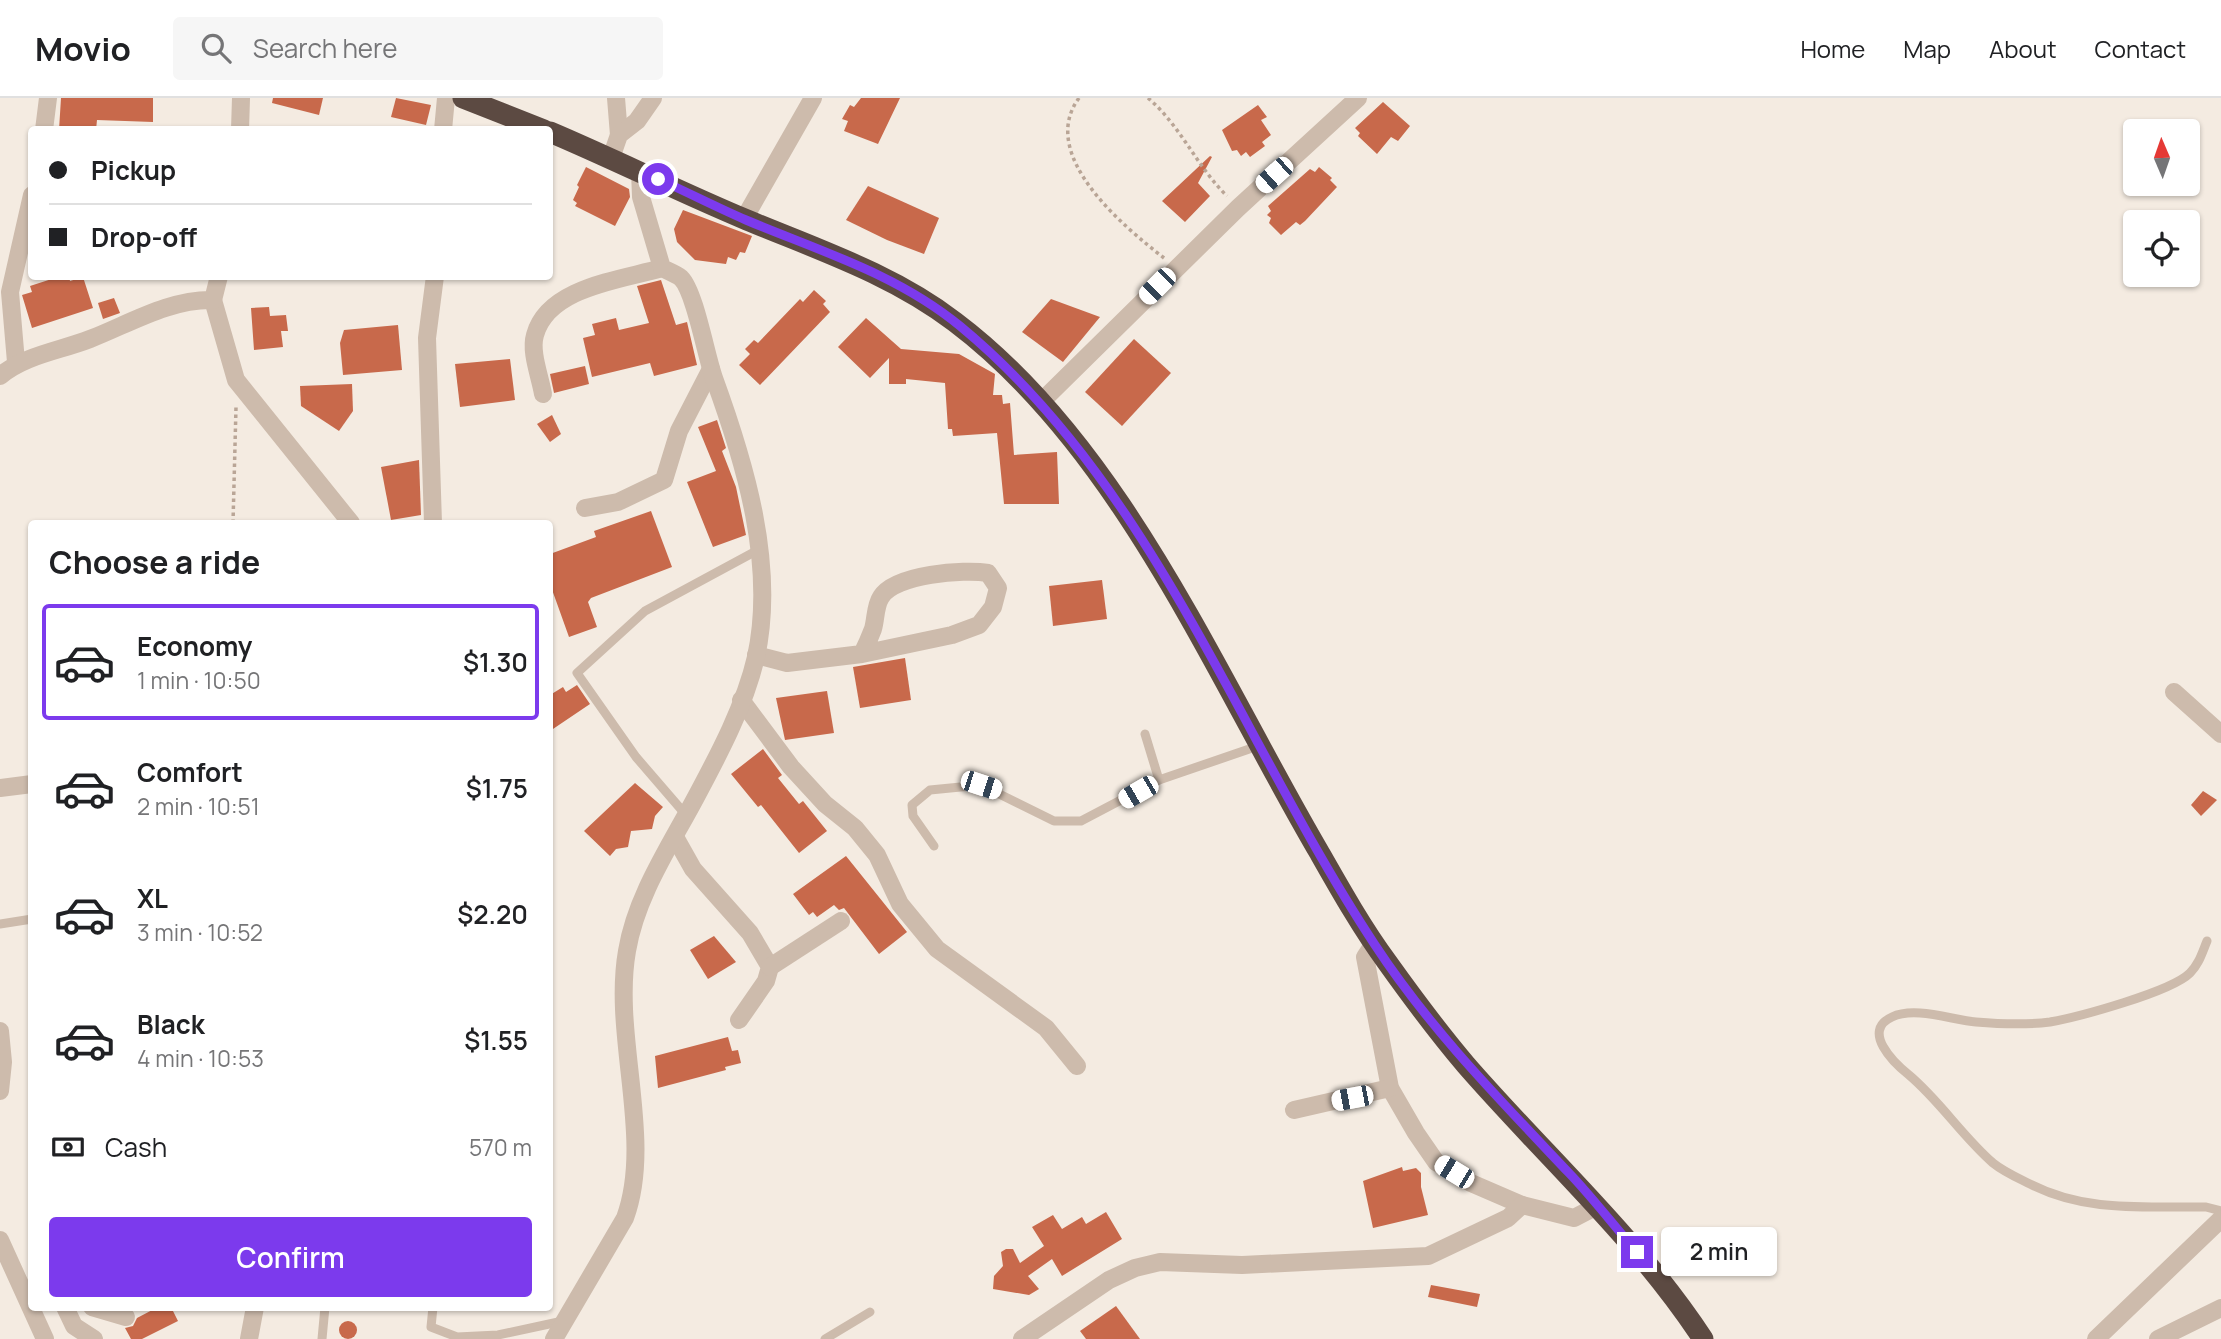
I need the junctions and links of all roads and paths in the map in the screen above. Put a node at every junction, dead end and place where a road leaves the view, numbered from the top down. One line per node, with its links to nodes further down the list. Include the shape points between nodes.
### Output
1 (48, 98): 11 (street)
2 (241, 98): 12 (street)
3 (446, 98): 13 (street)
4 (463, 98): 14 (highway)
5 (616, 98): 16 (street)
6 (653, 98): 16 (street, via 637,121)
7 (813, 98): 21 (street)
8 (1079, 98): 22 (path, via 1070,110 1066,134 1073,160 1128,230)
9 (1148, 98): 19 (path, via 1184,138 1213,183)
10 (1358, 98): 19 (street)
11 (44, 126)
12 (240, 126)
13 (443, 126)
14 (534, 126)
15 (553, 133): 17 (highway)
16 (619, 135): 17 (street)
17 (611, 158): 18 (highway)
18 (640, 171): 21 (highway); 23 (street, via 641,197)
19 (1238, 208): 22 (street)
20 (28, 213): 27 (street, via 10,292)
21 (744, 219): 32 (highway, via 846,259 929,303 984,346)
22 (1177, 267): 32 (street)
23 (662, 268): 28 (street, via 682,279 694,304); 31 (street, via 580,290 554,304 535,335)
24 (218, 280): 26 (street)
25 (434, 280): 36 (street, via 427,338)
26 (213, 300): 27 (street, via 150,313 90,339); 30 (street)
27 (16, 362): 29 (street)
28 (711, 369): 33 (street, via 679,431 664,480 618,502); 37 (street, via 733,429)
29 (0, 376)
30 (236, 380): 34 (path); 35 (street)
31 (543, 394)
32 (1041, 402): 44 (highway, via 1138,534)
33 (585, 508)
34 (233, 520)
35 (349, 520)
36 (433, 520)
37 (758, 550): 39 (street, via 762,592); 48 (lane, via 645,611 577,673 636,757)
38 (862, 654): 38 (street, via 979,625 993,607 998,588 988,573 972,570 892,586 880,598); 39 (street, via 787,663)
39 (756, 655): 41 (street)
40 (2174, 692): 43 (street)
41 (740, 700): 48 (street); 59 (street, via 791,767 877,855 900,904 937,949 1046,1028)
42 (1145, 734): 45 (lane)
43 (2221, 734)
44 (1258, 746): 45 (lane); 55 (highway)
45 (1159, 780): 50 (lane, via 1096,816 1068,822 1054,821 981,785 930,790 912,806 913,816)
46 (28, 784): 47 (street)
47 (0, 788)
48 (686, 815): 49 (street)
49 (675, 837): 56 (street, via 693,869 750,933); 78 (street, via 635,914 626,952 623,994 633,1117 632,1199)
50 (934, 846)
51 (28, 920): 53 (lane)
52 (841, 922): 56 (street)
53 (0, 924)
54 (2207, 941): 65 (lane, via 2188,975 2115,1004 2051,1021 2012,1024 1893,1016 1884,1023 1879,1037 1898,1066 1930,1093 1993,1163 2031,1184 2064,1200 2093,1206)
55 (1374, 943): 60 (street, via 1365,957 1367,982); 64 (highway, via 1466,1065)
56 (770, 967): 57 (street, via 766,981)
57 (739, 1020)
58 (0, 1031): 61 (street)
59 (1077, 1066)
60 (1390, 1088): 62 (street); 63 (street, via 1436,1162)
61 (0, 1091)
62 (1294, 1110)
63 (1522, 1205): 64 (street, via 1574,1218); 85 (street, via 1508,1218 1428,1256 1242,1265 1160,1262 1135,1268 1109,1280)
64 (1597, 1206): 86 (highway)
65 (2221, 1212)
66 (2221, 1219): 87 (street)
67 (0, 1240): 68 (street)
68 (28, 1302)
69 (2221, 1308): 88 (street)
70 (32, 1311): 79 (street)
71 (67, 1311): 80 (street, via 74,1326)
72 (106, 1311): 77 (street)
73 (254, 1311): 81 (street)
74 (324, 1311): 82 (lane)
75 (433, 1311): 78 (lane, via 431,1327 457,1337 498,1335)
76 (870, 1312): 84 (lane)
77 (126, 1317)
78 (563, 1321): 83 (street)
79 (45, 1339)
80 (93, 1339)
81 (249, 1339)
82 (321, 1339)
83 (554, 1339)
84 (825, 1339)
85 (1022, 1339)
86 (1703, 1339)
87 (2096, 1339)
88 (2158, 1339)

